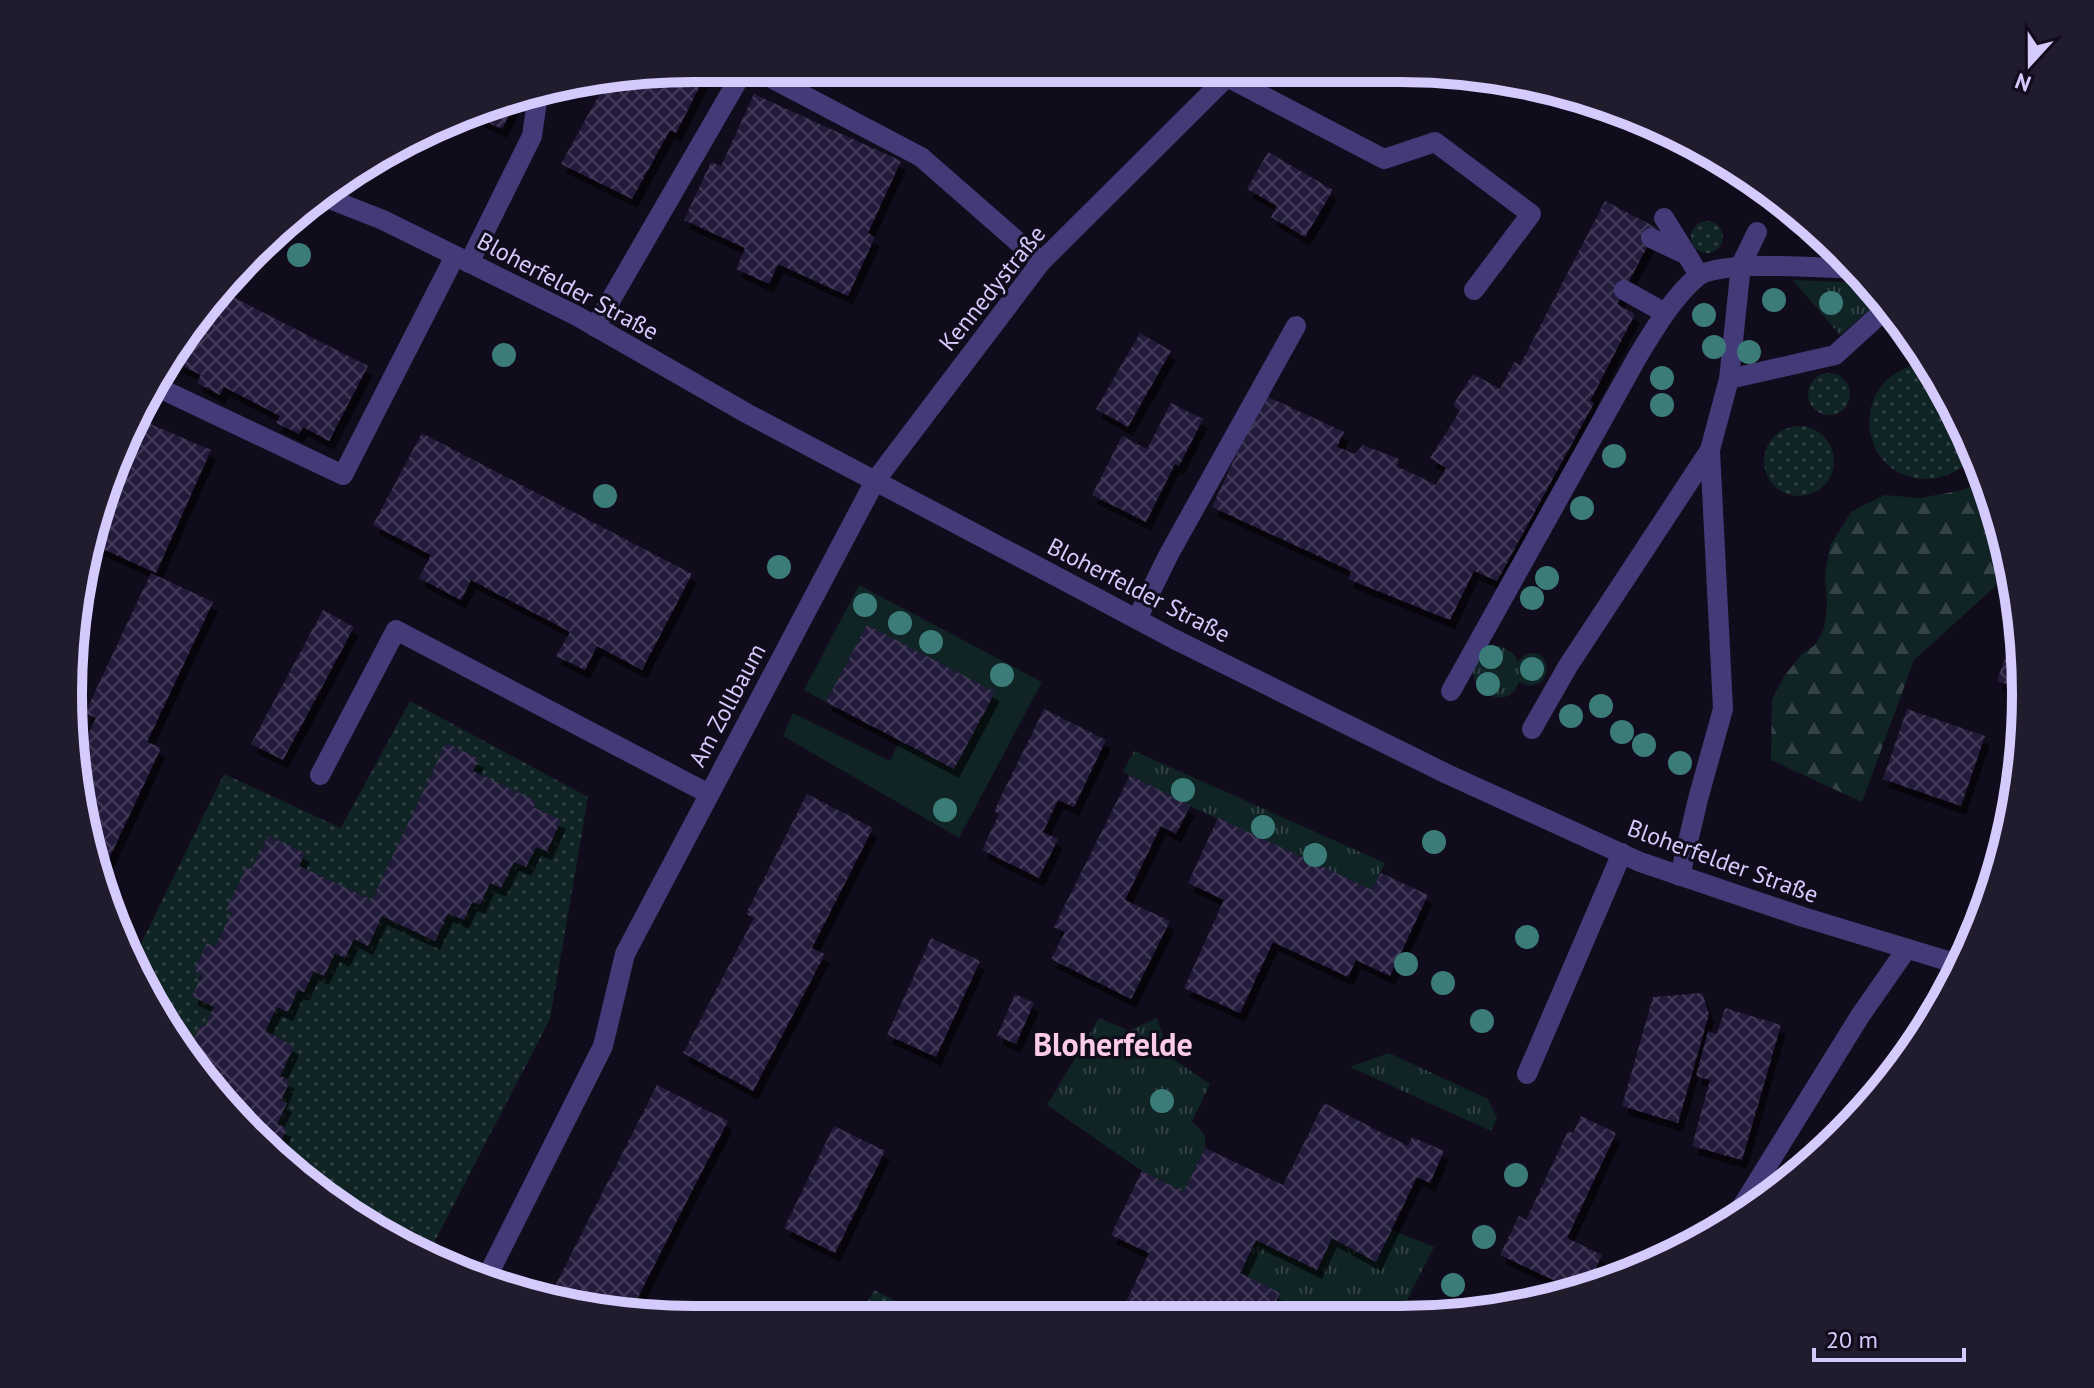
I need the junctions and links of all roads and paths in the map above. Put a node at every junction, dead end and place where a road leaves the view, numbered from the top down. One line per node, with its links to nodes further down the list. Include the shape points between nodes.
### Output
1 (737, 82): 21 (street)
2 (779, 82): 12 (street, via 921,157)
3 (1221, 82): 12 (street, Kennedystraße)
4 (1244, 82): 16 (street, via 1384,159 1435,142 1531,214)
5 (537, 103): 11 (street, via 532,136)
6 (332, 200): 11 (street, Bloherfelder Straße)
7 (1664, 218): 10 (street)
8 (1757, 232): 13 (street)
9 (1651, 238): 10 (street)
10 (1687, 255): 15 (street)
11 (462, 260): 21 (street, Bloherfelder Straße); 23 (street, via 343,475)
12 (1041, 262): 25 (street, Kennedystraße)
13 (1741, 265): 14 (street); 15 (street); 22 (street)
14 (1840, 268)
15 (1699, 275): 18 (street)
16 (1474, 290)
17 (1624, 290): 18 (street)
18 (1665, 313): 27 (street)
19 (1880, 314): 22 (street, via 1835,355)
20 (1296, 326): 26 (street)
21 (595, 327): 25 (street, Bloherfelder Straße)
22 (1729, 379): 24 (street)
23 (163, 390)
24 (1710, 450): 28 (street); 32 (street, via 1723,709)
25 (875, 481): 26 (street, Bloherfelder Straße); 30 (street, Am Zollbaum)
26 (1137, 619): 31 (street, Bloherfelder Straße, via 1447,774)
27 (1451, 691)
28 (1532, 729)
29 (320, 775): 30 (street, via 396,630)
30 (709, 794): 37 (street, Am Zollbaum, via 625,954 603,1046)
31 (1622, 853): 32 (street, Bloherfelder Straße); 35 (street)
32 (1680, 876): 33 (street, Bloherfelder Straße)
33 (1906, 950): 34 (street, Bloherfelder Straße); 36 (street)
34 (1950, 962)
35 (1527, 1074)
36 (1747, 1198)
37 (490, 1271)

